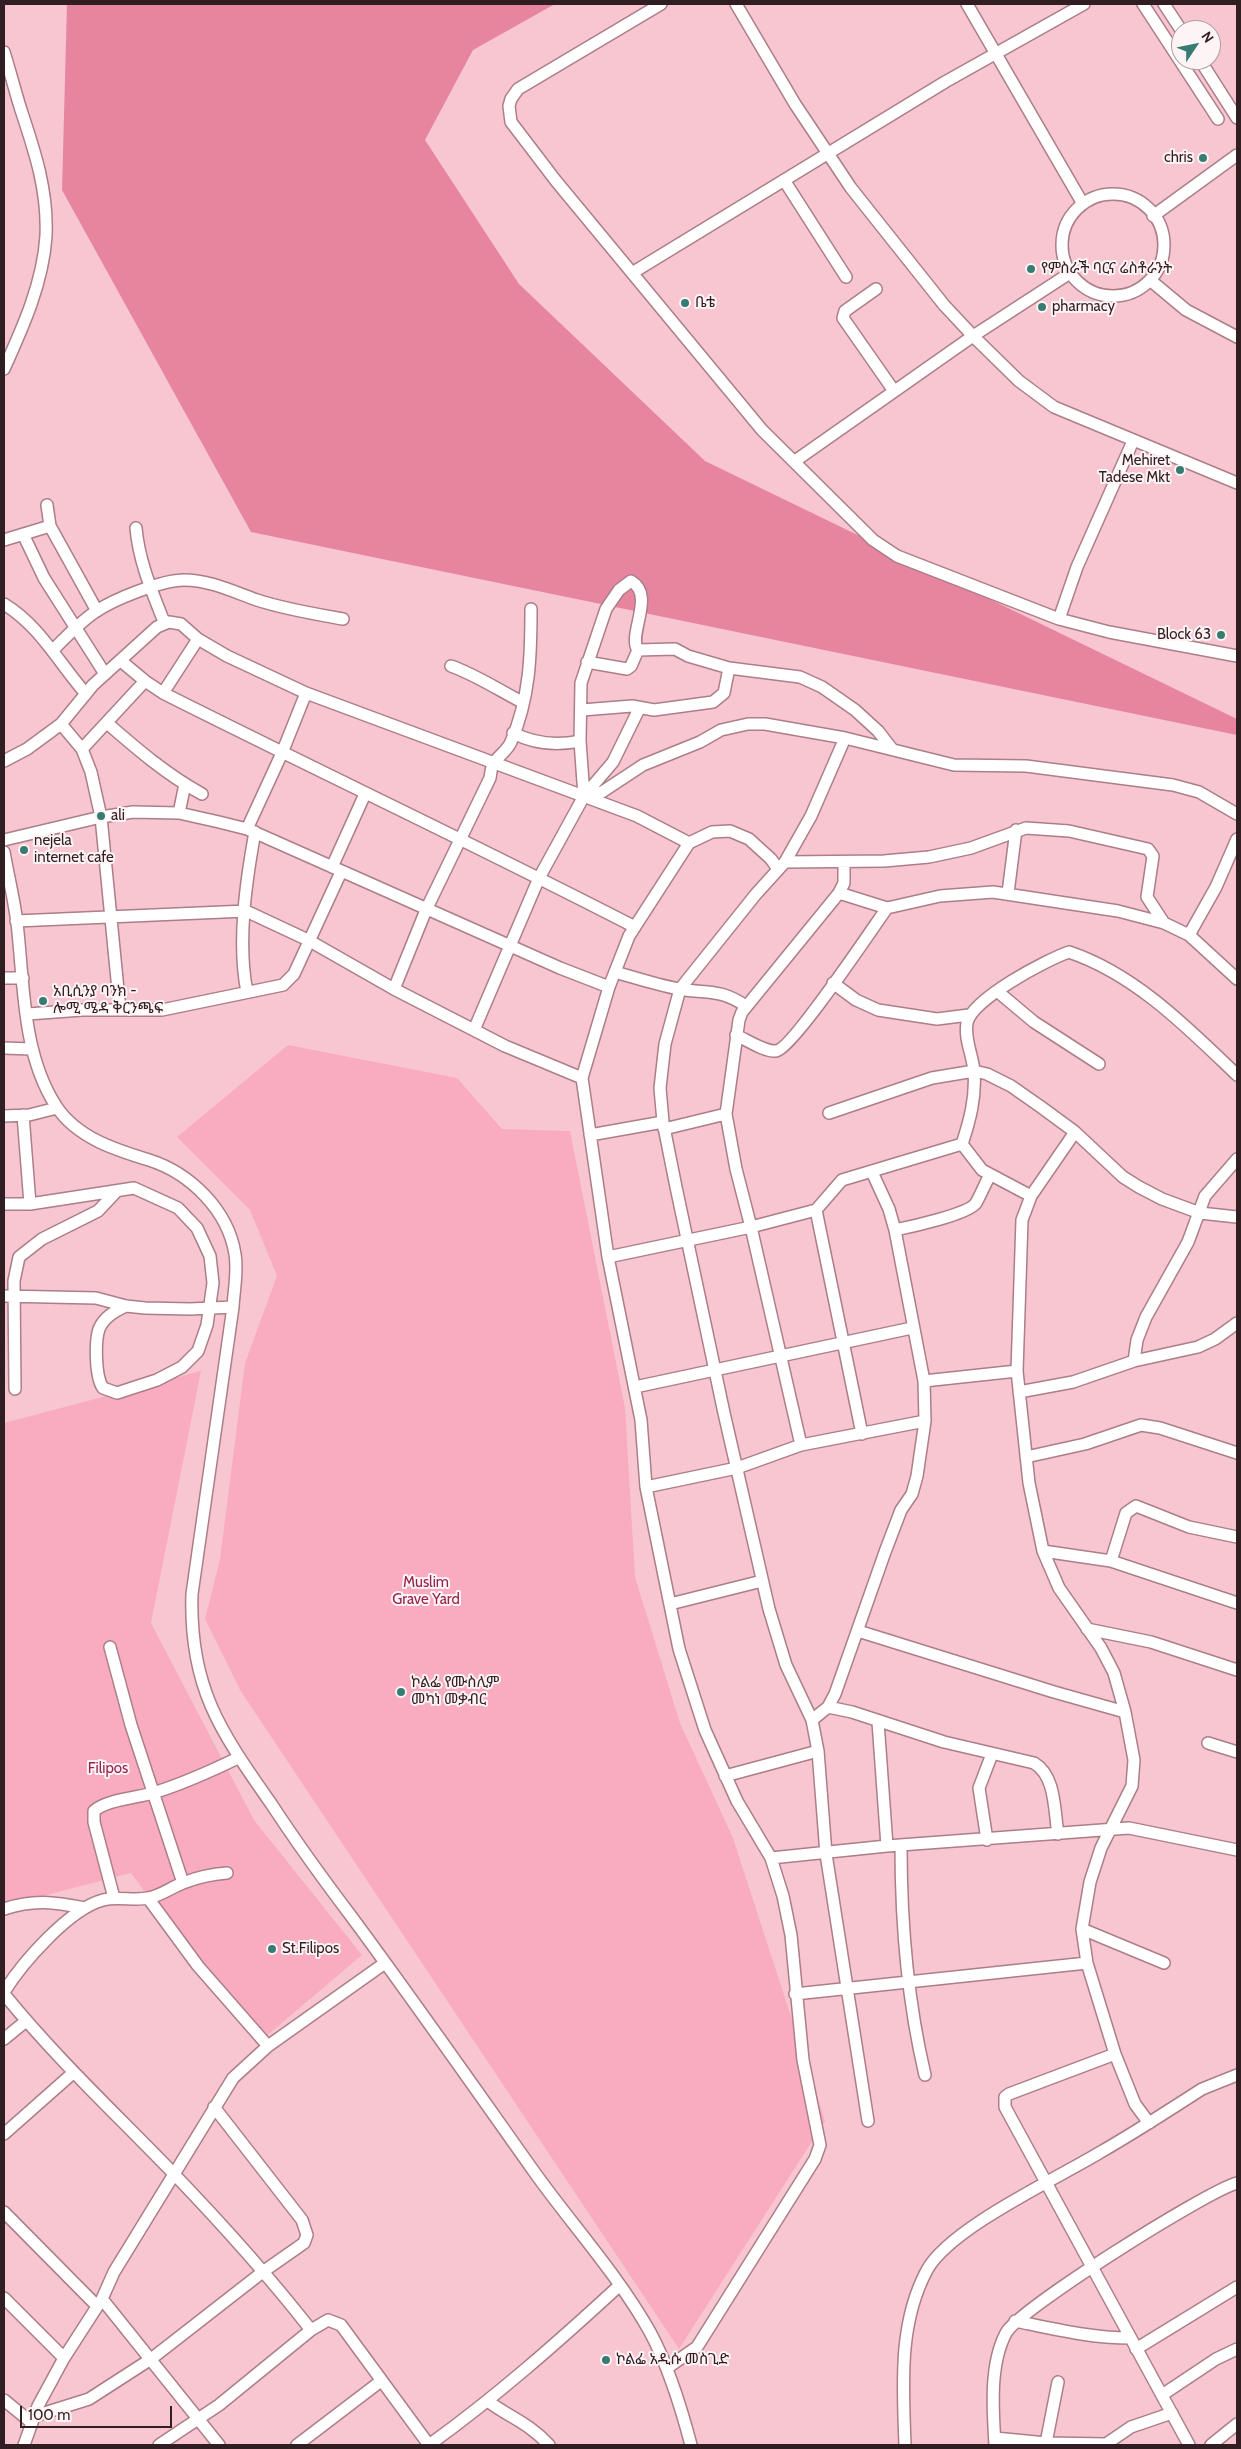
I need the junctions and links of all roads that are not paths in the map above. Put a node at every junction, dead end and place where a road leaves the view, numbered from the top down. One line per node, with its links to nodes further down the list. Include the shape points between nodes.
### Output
1 (661, 4): 20 (street, via 534,78 518,89 509,106 514,128)
2 (736, 4): 15 (street)
3 (967, 4): 9 (street)
4 (1084, 4): 9 (street)
5 (1143, 4): 12 (street)
6 (1164, 4): 7 (street)
7 (1174, 20)
8 (4, 52): 27 (street, via 38,162 46,214 46,238 36,290)
9 (995, 53): 15 (street); 18 (street)
10 (1206, 70): 11 (street)
11 (1213, 80): 12 (street); 13 (street)
12 (1199, 90): 14 (street)
13 (1237, 118)
14 (1218, 119)
15 (827, 153): 17 (street); 25 (street, via 850,188 944,306)
16 (1237, 156): 19 (street)
17 (784, 180): 20 (street); 22 (street)
18 (1083, 204): 19 (street, via 1099,196 1122,195 1137,200); 21 (street, via 1068,220 1062,237 1062,255)
19 (1154, 216): 23 (street, via 1164,238 1164,247 1160,265)
20 (632, 273): 30 (street, via 762,430)
21 (1070, 273): 23 (street, via 1084,287 1108,296 1129,294); 25 (street)
22 (846, 277)
23 (1150, 280): 26 (street, via 1186,310)
24 (876, 289): 28 (street, via 845,311 843,318)
25 (973, 336): 28 (street); 29 (street, via 1019,381 1054,407)
26 (1237, 337)
27 (4, 369)
28 (894, 392): 30 (street)
29 (1133, 441): 31 (street); 42 (street, via 1077,567)
30 (795, 461): 42 (street, via 884,548 910,562)
31 (1237, 483)
32 (47, 505): 33 (street)
33 (50, 526): 35 (street); 40 (street)
34 (136, 528): 37 (street, via 139,554)
35 (23, 534): 36 (street); 44 (street, via 44,578)
36 (4, 540)
37 (150, 586): 40 (street); 41 (street, via 186,580 224,587 277,606); 43 (street)
38 (4, 604): 46 (street, via 31,624)
39 (531, 608): 58 (street, via 531,666)
40 (97, 611): 44 (street)
41 (343, 619)
42 (1059, 620): 48 (street)
43 (164, 622): 45 (street, via 181,624); 49 (street)
44 (76, 627): 46 (street); 53 (street)
45 (198, 639): 55 (street); 56 (street)
46 (53, 650): 57 (street)
47 (638, 650): 50 (street, via 627,669); 50 (street, via 635,643 641,596 640,589 632,581 619,590 606,609); 52 (street, via 675,649)
48 (1237, 656)
49 (121, 661): 53 (street); 54 (street)
50 (586, 662): 60 (street)
51 (452, 666): 58 (street)
52 (729, 668): 59 (street, via 724,693 718,700 654,710); 67 (street, via 800,677 811,682 855,710)
53 (105, 674): 57 (street)
54 (145, 681): 55 (street); 61 (street)
55 (163, 693): 68 (street)
56 (306, 693): 68 (street); 70 (street)
57 (86, 694): 62 (street)
58 (522, 702): 63 (street)
59 (639, 709): 60 (street, via 632,706); 74 (street, via 613,762)
60 (582, 710): 65 (street)
61 (107, 723): 66 (street); 71 (street)
62 (61, 724): 66 (street); 69 (street, via 27,749)
63 (513, 733): 65 (street, via 538,743); 70 (street, via 506,750)
64 (845, 738): 67 (street); 74 (street, via 765,724 736,726 658,757 602,792); 86 (street, via 811,816)
65 (580, 741): 74 (street)
66 (82, 749): 77 (street)
67 (892, 749): 76 (street, via 954,765 1026,766 1173,785 1199,792)
68 (282, 753): 73 (street); 78 (street)
69 (4, 760)
70 (494, 763): 74 (street); 80 (street)
71 (185, 784): 72 (street); 75 (street)
72 (202, 794)
73 (365, 794): 80 (street); 87 (street)
74 (584, 796): 83 (street, via 637,816); 88 (street)
75 (179, 813): 77 (street, via 133,812); 78 (street)
76 (1237, 814)
77 (101, 817): 82 (street); 95 (street)
78 (251, 830): 87 (street); 93 (street)
79 (1016, 830): 85 (street, via 994,841 954,853); 90 (street); 96 (street, via 1069,831 1148,849 1153,856 1147,897)
80 (461, 838): 88 (street); 92 (street)
81 (1237, 839): 98 (street, via 1216,887)
82 (4, 840)
83 (689, 843): 86 (street, via 721,830 740,834); 97 (street)
84 (4, 852): 94 (street)
85 (844, 862): 86 (street); 89 (street, via 844,883)
86 (782, 865): 107 (street)
87 (337, 869): 92 (street); 99 (street)
88 (540, 878): 97 (street); 100 (street)
89 (839, 893): 91 (street); 111 (street)
90 (1008, 893): 91 (street, via 940,896); 96 (street, via 1118,911)
91 (887, 908): 105 (street)
92 (426, 910): 100 (street); 108 (street)
93 (246, 911): 95 (street); 99 (street); 110 (street, via 242,952)
94 (12, 915): 95 (street); 103 (street)
95 (111, 916): 112 (street)
96 (1164, 923): 98 (street)
97 (635, 927): 101 (street)
98 (1189, 935): 104 (street)
99 (308, 940): 108 (street); 110 (street, via 288,982)
100 (510, 946): 106 (street); 115 (street)
101 (615, 972): 106 (street); 107 (street)
102 (4, 978): 103 (street)
103 (23, 978): 113 (street)
104 (1237, 979)
105 (833, 984): 114 (street, via 878,1010 937,1019); 116 (street, via 783,1048 771,1050)
106 (609, 987): 122 (street)
107 (680, 989): 111 (street, via 717,992); 128 (street, via 668,1026 661,1064)
108 (394, 990): 115 (street)
109 (997, 991): 114 (street); 119 (street, via 1034,1022); 121 (street, via 1057,956 1069,952 1085,957 1156,1002)
110 (247, 992): 112 (street, via 162,1010)
111 (746, 1006): 116 (street)
112 (120, 1010): 113 (street)
113 (28, 1014): 118 (street)
114 (969, 1016): 120 (street, via 966,1035)
115 (474, 1030): 122 (street)
116 (736, 1035): 125 (street)
117 (4, 1048): 118 (street)
118 (31, 1049): 123 (street)
119 (1099, 1064)
120 (974, 1071): 124 (street, via 932,1078); 129 (street, via 1011,1086); 131 (street, via 974,1102)
121 (1237, 1075)
122 (582, 1078): 130 (street)
123 (57, 1108): 126 (street); 148 (street, via 75,1126 101,1144 176,1172 210,1200 226,1227 235,1252)
124 (829, 1113)
125 (726, 1114): 128 (street); 142 (street, via 736,1169)
126 (23, 1115): 127 (street); 138 (street)
127 (4, 1116)
128 (663, 1125): 130 (street); 144 (street)
129 (1075, 1132): 136 (street); 140 (street, via 1122,1176 1162,1199)
130 (590, 1135): 145 (street)
131 (962, 1144): 133 (street); 134 (street, via 975,1163)
132 (1237, 1159): 140 (street, via 1206,1196)
133 (872, 1172): 139 (street, via 842,1180); 143 (street)
134 (990, 1175): 136 (street); 143 (street, via 972,1207)
135 (115, 1193): 138 (street, via 101,1192); 146 (street, via 98,1211 52,1232 23,1252 16,1263); 149 (street, via 134,1188 139,1190 178,1208 198,1228 210,1256 214,1283)
136 (1031, 1196): 156 (street, via 1020,1234)
137 (4, 1204): 138 (street)
138 (30, 1204)
139 (816, 1210): 142 (street); 152 (street)
140 (1200, 1213): 141 (street); 154 (street, via 1188,1242 1146,1317 1137,1340)
141 (1237, 1217)
142 (752, 1227): 144 (street); 153 (street)
143 (895, 1230): 151 (street)
144 (688, 1241): 145 (street); 155 (street)
145 (608, 1257): 158 (street)
146 (9, 1296): 147 (street, via 96,1298); 159 (street)
147 (126, 1306): 149 (street); 149 (street, via 112,1313 99,1329 100,1383 102,1388 117,1393 170,1374 192,1358 203,1342)
148 (233, 1307): 149 (street); 186 (street, via 197,1553 192,1614 194,1652 202,1684 210,1707)
149 (210, 1308)
150 (1237, 1324): 154 (street, via 1215,1340 1198,1347)
151 (912, 1328): 152 (street); 157 (street)
152 (844, 1342): 153 (street); 162 (street)
153 (779, 1357): 155 (street); 163 (street)
154 (1134, 1361): 160 (street, via 1073,1382)
155 (715, 1370): 158 (street); 166 (street)
156 (1017, 1371): 157 (street); 160 (street)
157 (924, 1381): 161 (street)
158 (636, 1387): 167 (street)
159 (15, 1389)
160 (1019, 1392): 165 (street)
161 (925, 1421): 162 (street); 175 (street, via 912,1494 899,1516)
162 (862, 1434): 163 (street)
163 (801, 1445): 166 (street)
164 (1237, 1453): 165 (street, via 1141,1425 1085,1444)
165 (1026, 1456): 169 (street)
166 (737, 1468): 167 (street); 171 (street)
167 (646, 1488): 173 (street)
168 (1237, 1537): 170 (street, via 1189,1527 1136,1506 1126,1513)
169 (1043, 1550): 170 (street); 174 (street, via 1059,1588)
170 (1111, 1561): 172 (street)
171 (762, 1581): 173 (street); 180 (street, via 786,1665)
172 (1237, 1603)
173 (670, 1604): 187 (street, via 687,1678 705,1730)
174 (1087, 1629): 177 (street, via 1151,1642); 179 (street, via 1114,1673)
175 (858, 1631): 178 (street); 179 (street)
176 (110, 1647): 188 (street)
177 (1237, 1670)
178 (828, 1707): 180 (street); 181 (street)
179 (1125, 1712): 189 (street, via 1134,1776)
180 (812, 1720): 183 (street)
181 (878, 1722): 185 (street); 192 (street)
182 (1208, 1743): 184 (street)
183 (818, 1751): 187 (street); 195 (street)
184 (1237, 1752)
185 (992, 1754): 190 (street, via 1034,1763 1044,1771 1050,1781); 191 (street, via 979,1788)
186 (238, 1758): 188 (street); 204 (street)
187 (726, 1776): 196 (street)
188 (154, 1793): 198 (street); 199 (street, via 94,1810 95,1828)
189 (1112, 1830): 190 (street); 194 (street, via 1130,1828); 203 (street, via 1101,1848 1090,1882)
190 (1058, 1834): 191 (street)
191 (987, 1840): 193 (street)
192 (887, 1846): 193 (street); 195 (street)
193 (901, 1846): 207 (street, via 902,1925)
194 (1237, 1850)
195 (826, 1854): 196 (street); 208 (street)
196 (771, 1858): 210 (street, via 789,1926)
197 (227, 1873): 198 (street)
198 (183, 1883): 200 (street)
199 (114, 1898): 200 (street); 201 (street)
200 (148, 1898): 213 (street, via 198,1966)
201 (85, 1908): 202 (street, via 44,1901 25,1902); 209 (street, via 25,1961)
202 (4, 1909)
203 (1082, 1929): 205 (street); 206 (street)
204 (385, 1963): 213 (street); 228 (street, via 551,2195)
205 (1087, 1963): 207 (street); 214 (street)
206 (1164, 1964)
207 (908, 1981): 208 (street); 216 (street)
208 (846, 1988): 210 (street); 219 (street)
209 (4, 1993): 211 (street)
210 (795, 1994): 238 (street, via 803,2060 820,2145 818,2152 698,2347)
211 (26, 2021): 212 (street); 215 (street)
212 (4, 2039)
213 (268, 2046): 218 (street, via 234,2078)
214 (1115, 2054): 220 (street, via 1135,2104); 223 (street, via 1005,2098 1007,2113)
215 (73, 2073): 221 (street); 222 (street)
216 (925, 2075)
217 (1237, 2075): 220 (street, via 1202,2090)
218 (214, 2107): 222 (street); 227 (street, via 307,2230 304,2243)
219 (868, 2121)
220 (1149, 2123): 223 (street)
221 (4, 2134)
222 (174, 2174): 227 (street); 231 (street, via 114,2272)
223 (1046, 2183): 226 (street); 258 (street, via 964,2234 927,2270 910,2318 904,2356)
224 (1237, 2183): 226 (street, via 1194,2204)
225 (4, 2212): 231 (street)
226 (1093, 2267): 232 (street); 234 (street)
227 (264, 2270): 233 (street); 237 (street)
228 (620, 2284): 238 (street, via 651,2334); 243 (street)
229 (1237, 2286): 234 (street)
230 (4, 2298): 236 (street)
231 (100, 2302): 236 (street); 237 (street)
232 (1015, 2321): 234 (street); 248 (street, via 1006,2332 997,2363)
233 (311, 2330): 239 (street, via 324,2321 337,2322); 246 (street, via 219,2405)
234 (1133, 2344): 241 (street)
235 (1237, 2349): 241 (street)
236 (64, 2358): 245 (street)
237 (151, 2359): 245 (street, via 90,2399); 246 (street)
238 (667, 2368): 257 (street)
239 (380, 2382): 254 (street); 255 (street)
240 (1058, 2382): 250 (street)
241 (1162, 2395): 244 (street)
242 (4, 2400): 245 (street)
243 (489, 2402): 255 (street); 256 (street, via 507,2416 528,2425)
244 (1172, 2413): 251 (street, via 1131,2427 1106,2444); 259 (street)
245 (33, 2419): 249 (street)
246 (196, 2419): 252 (street); 253 (street)
247 (1237, 2424): 260 (street)
248 (995, 2442): 250 (street)
249 (27, 2443)
250 (1046, 2443): 251 (street)
251 (1072, 2444)
252 (159, 2445)
253 (219, 2445)
254 (297, 2445)
255 (429, 2445)
256 (549, 2445)
257 (691, 2445)
258 (905, 2445)
259 (1189, 2445)
260 (1212, 2445)

